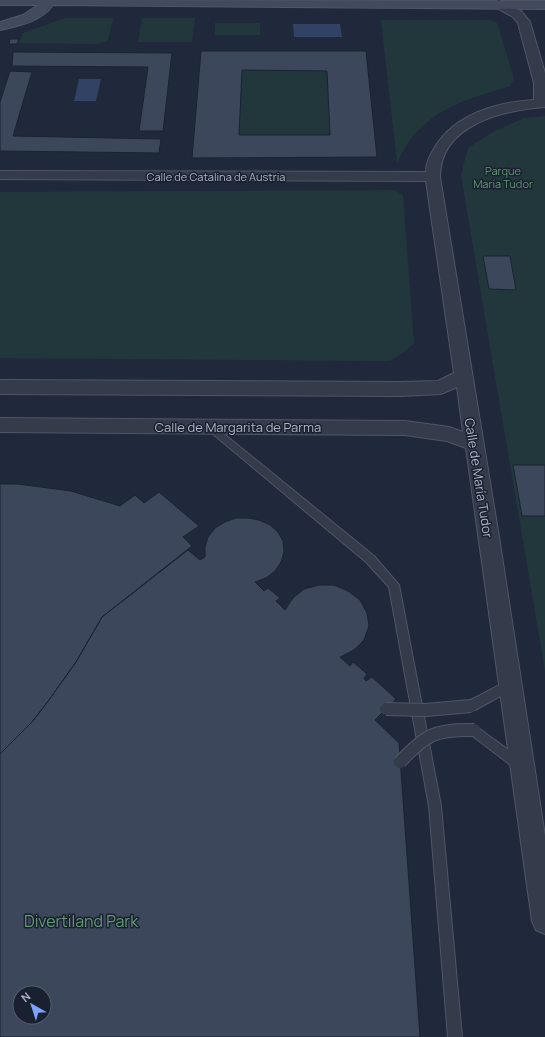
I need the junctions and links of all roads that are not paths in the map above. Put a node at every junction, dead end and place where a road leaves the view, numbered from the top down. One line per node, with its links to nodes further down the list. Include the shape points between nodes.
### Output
1 (0, 1): 2 (street)
2 (49, 1): 3 (street); 5 (street, via 38,12)
3 (499, 4): 4 (street); 6 (street, Calle de María Tudor, via 517,14 524,22 541,83)
4 (545, 5)
5 (0, 26)
6 (542, 103): 8 (street, Calle de María Tudor, via 503,108 480,115 455,130 435,160)
7 (0, 175): 8 (street, Calle de Catalina de Austria)
8 (433, 177): 9 (street, Calle de María Tudor)
9 (463, 376): 10 (street, via 441,388); 13 (street, Calle de María Tudor)
10 (0, 387)
11 (0, 425): 12 (street, Calle de Margarita de Parma)
12 (210, 427): 13 (street, Calle de Margarita de Parma, via 405,428 450,434); 19 (lane, via 370,558 394,584 435,806)
13 (473, 444): 14 (street, Calle de María Tudor)
14 (511, 684): 15 (lane, bridge, via 471,706 426,710); 17 (street, Calle de María Tudor)
15 (386, 709)
16 (400, 762): 17 (lane, bridge, via 431,734 451,729 474,730)
17 (522, 767): 18 (street, Calle de María Tudor)
18 (545, 921)
19 (455, 1037)

